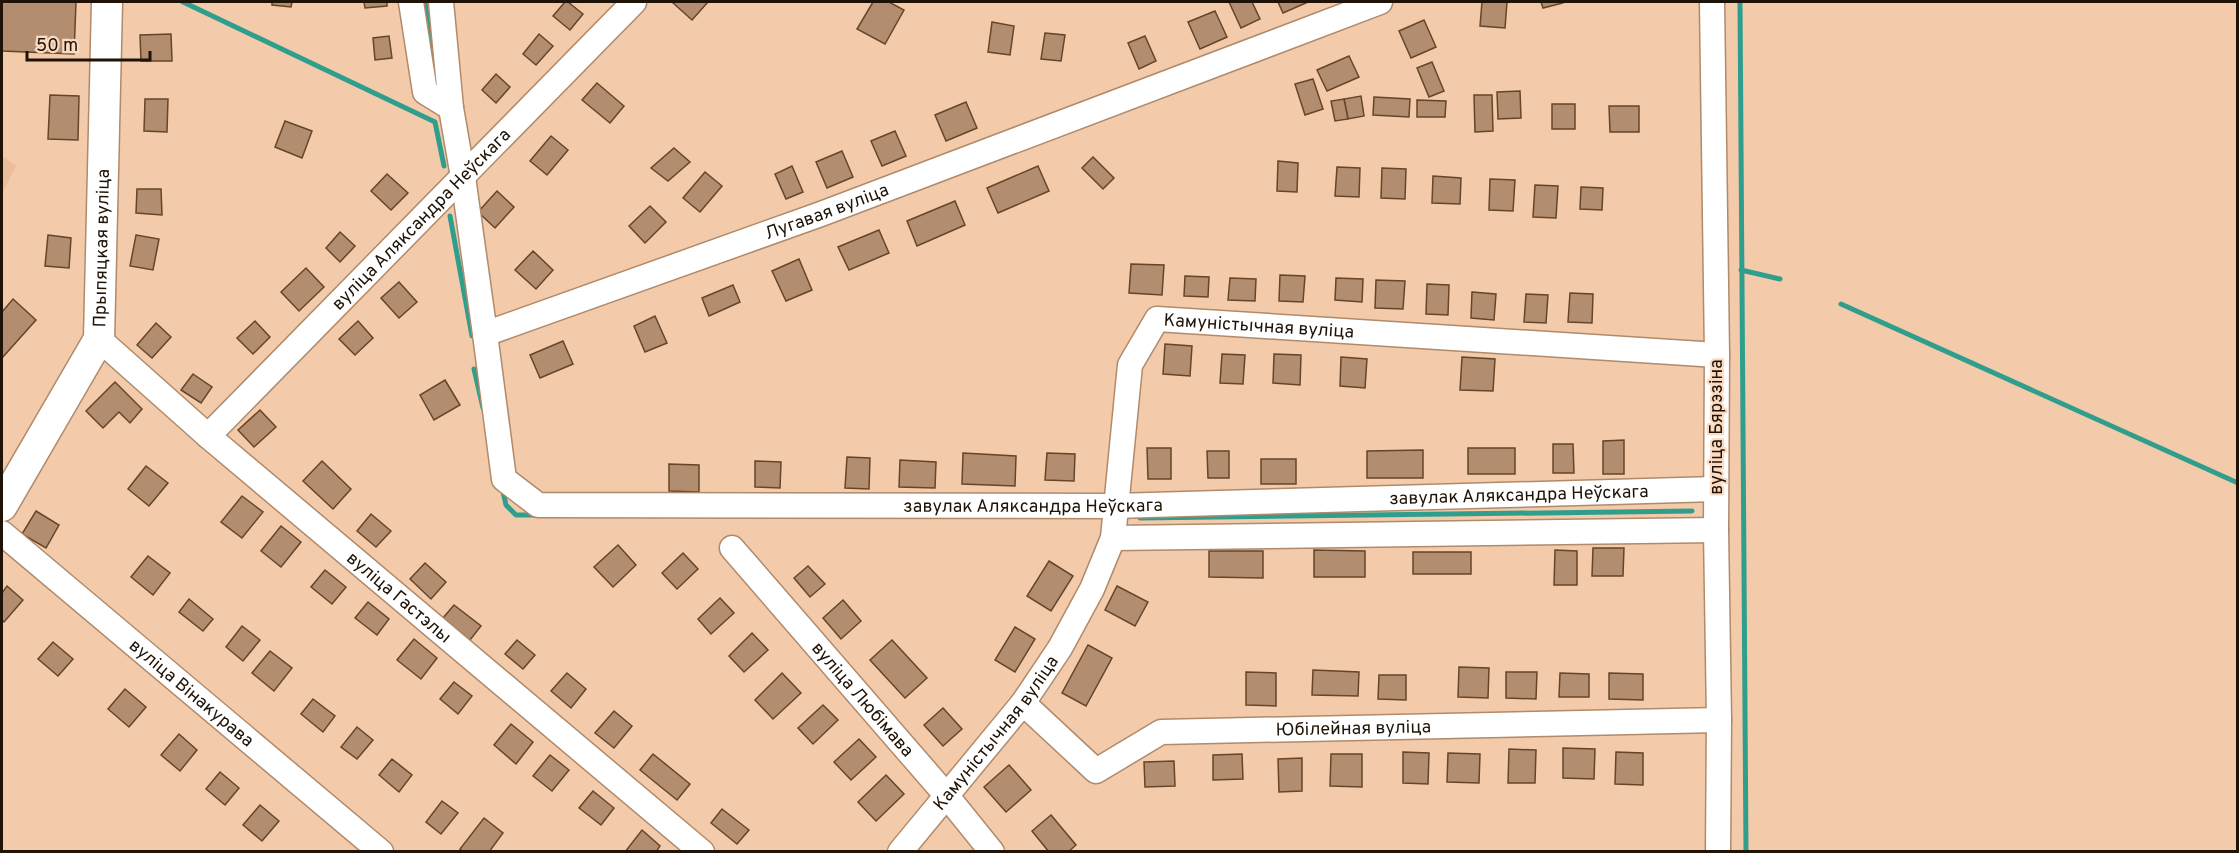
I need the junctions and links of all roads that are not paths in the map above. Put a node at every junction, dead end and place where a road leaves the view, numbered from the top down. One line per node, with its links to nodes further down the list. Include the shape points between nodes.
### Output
1 (107, 2): 10 (main road, Прыпяцкая вуліца)
2 (411, 2): 7 (street, via 425,92)
3 (441, 2): 7 (street)
4 (634, 2): 8 (street, вуліца Аляксандра Неўскага)
5 (1380, 2): 9 (street, Лугавая вуліца, via 821,214)
6 (1712, 2): 11 (street, вуліца Бярэзіна)
7 (451, 108): 8 (street)
8 (463, 177): 9 (street); 12 (street, вуліца Аляксандра Неўскага)
9 (485, 334): 15 (street, завулак Аляксандра Неўскага, via 504,479 537,505)
10 (99, 339): 12 (street, вуліца Гастэлы); 14 (main road, Прыпяцкая вуліца)
11 (1717, 355): 13 (street, вуліца Бярэзіна); 15 (street, Камуністычная вуліца, via 1157,319 1130,365)
12 (208, 436): 24 (street, вуліца Гастэлы)
13 (1716, 489): 15 (street, завулак Аляксандра Неўскага); 16 (street, вуліца Бярэзіна)
14 (2, 506)
15 (1115, 507): 18 (street, Камуністычная вуліца)
16 (1716, 530): 18 (street, завулак Аляксандра Неўскага); 21 (street, вуліца Бярэзіна)
17 (2, 533): 23 (street, вуліца Вінакурава)
18 (1113, 538): 20 (street, Камуністычная вуліца, via 1092,589 1060,648)
19 (732, 548): 22 (street, вуліца Любімава)
20 (1023, 702): 21 (street, Юбілейная вуліца, via 1096,771 1161,732); 22 (street, Камуністычная вуліца)
21 (1719, 720): 27 (street, вуліца Бярэзіна)
22 (946, 795): 25 (street, Камуністычная вуліца); 26 (street, вуліца Любімава)
23 (381, 852)
24 (702, 852)
25 (900, 852)
26 (992, 852)
27 (1718, 852)

